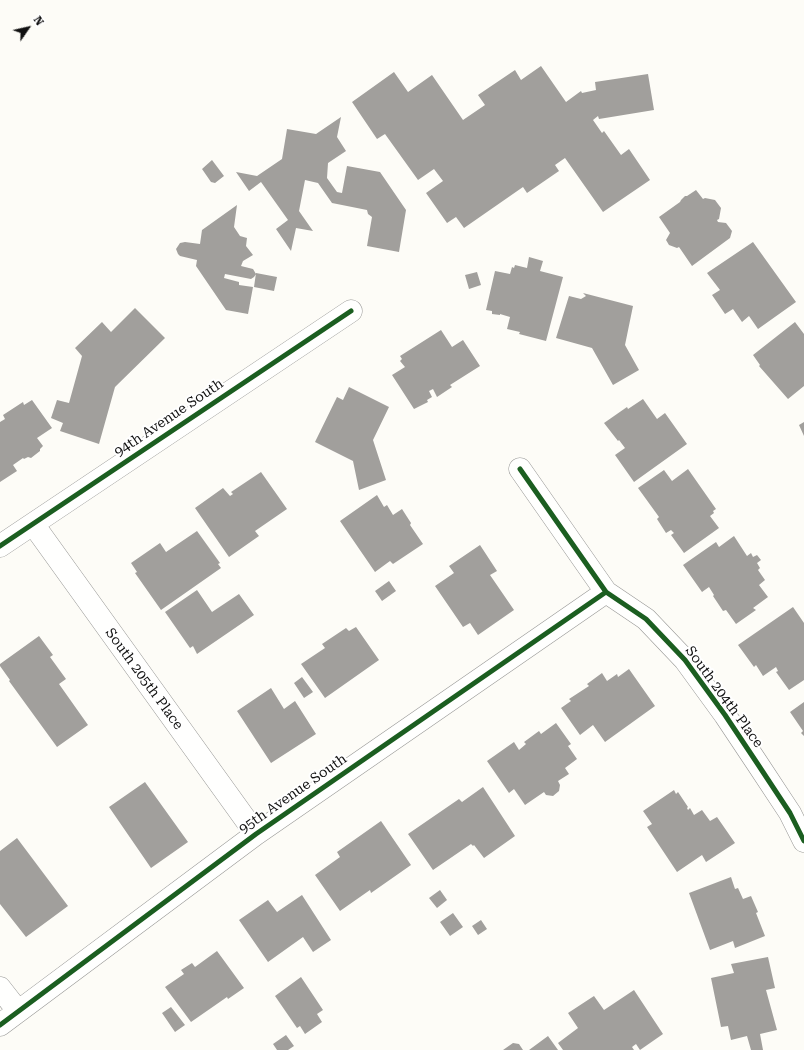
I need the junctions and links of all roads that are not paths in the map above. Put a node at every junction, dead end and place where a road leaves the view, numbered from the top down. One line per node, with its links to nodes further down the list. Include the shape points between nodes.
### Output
1 (351, 311): 3 (street, 94th Avenue South)
2 (520, 468): 5 (street, South 204th Place)
3 (33, 524): 4 (street, 94th Avenue South); 6 (street, South 205th Place)
4 (0, 546)
5 (606, 592): 6 (street, 95th Avenue South); 7 (street, South 204th Place, via 646,619 685,660 757,762 790,813)
6 (256, 834): 9 (street, 95th Avenue South)
7 (804, 841)
8 (0, 988): 9 (street)
9 (18, 1011): 10 (street, 95th Avenue South)
10 (0, 1025)

